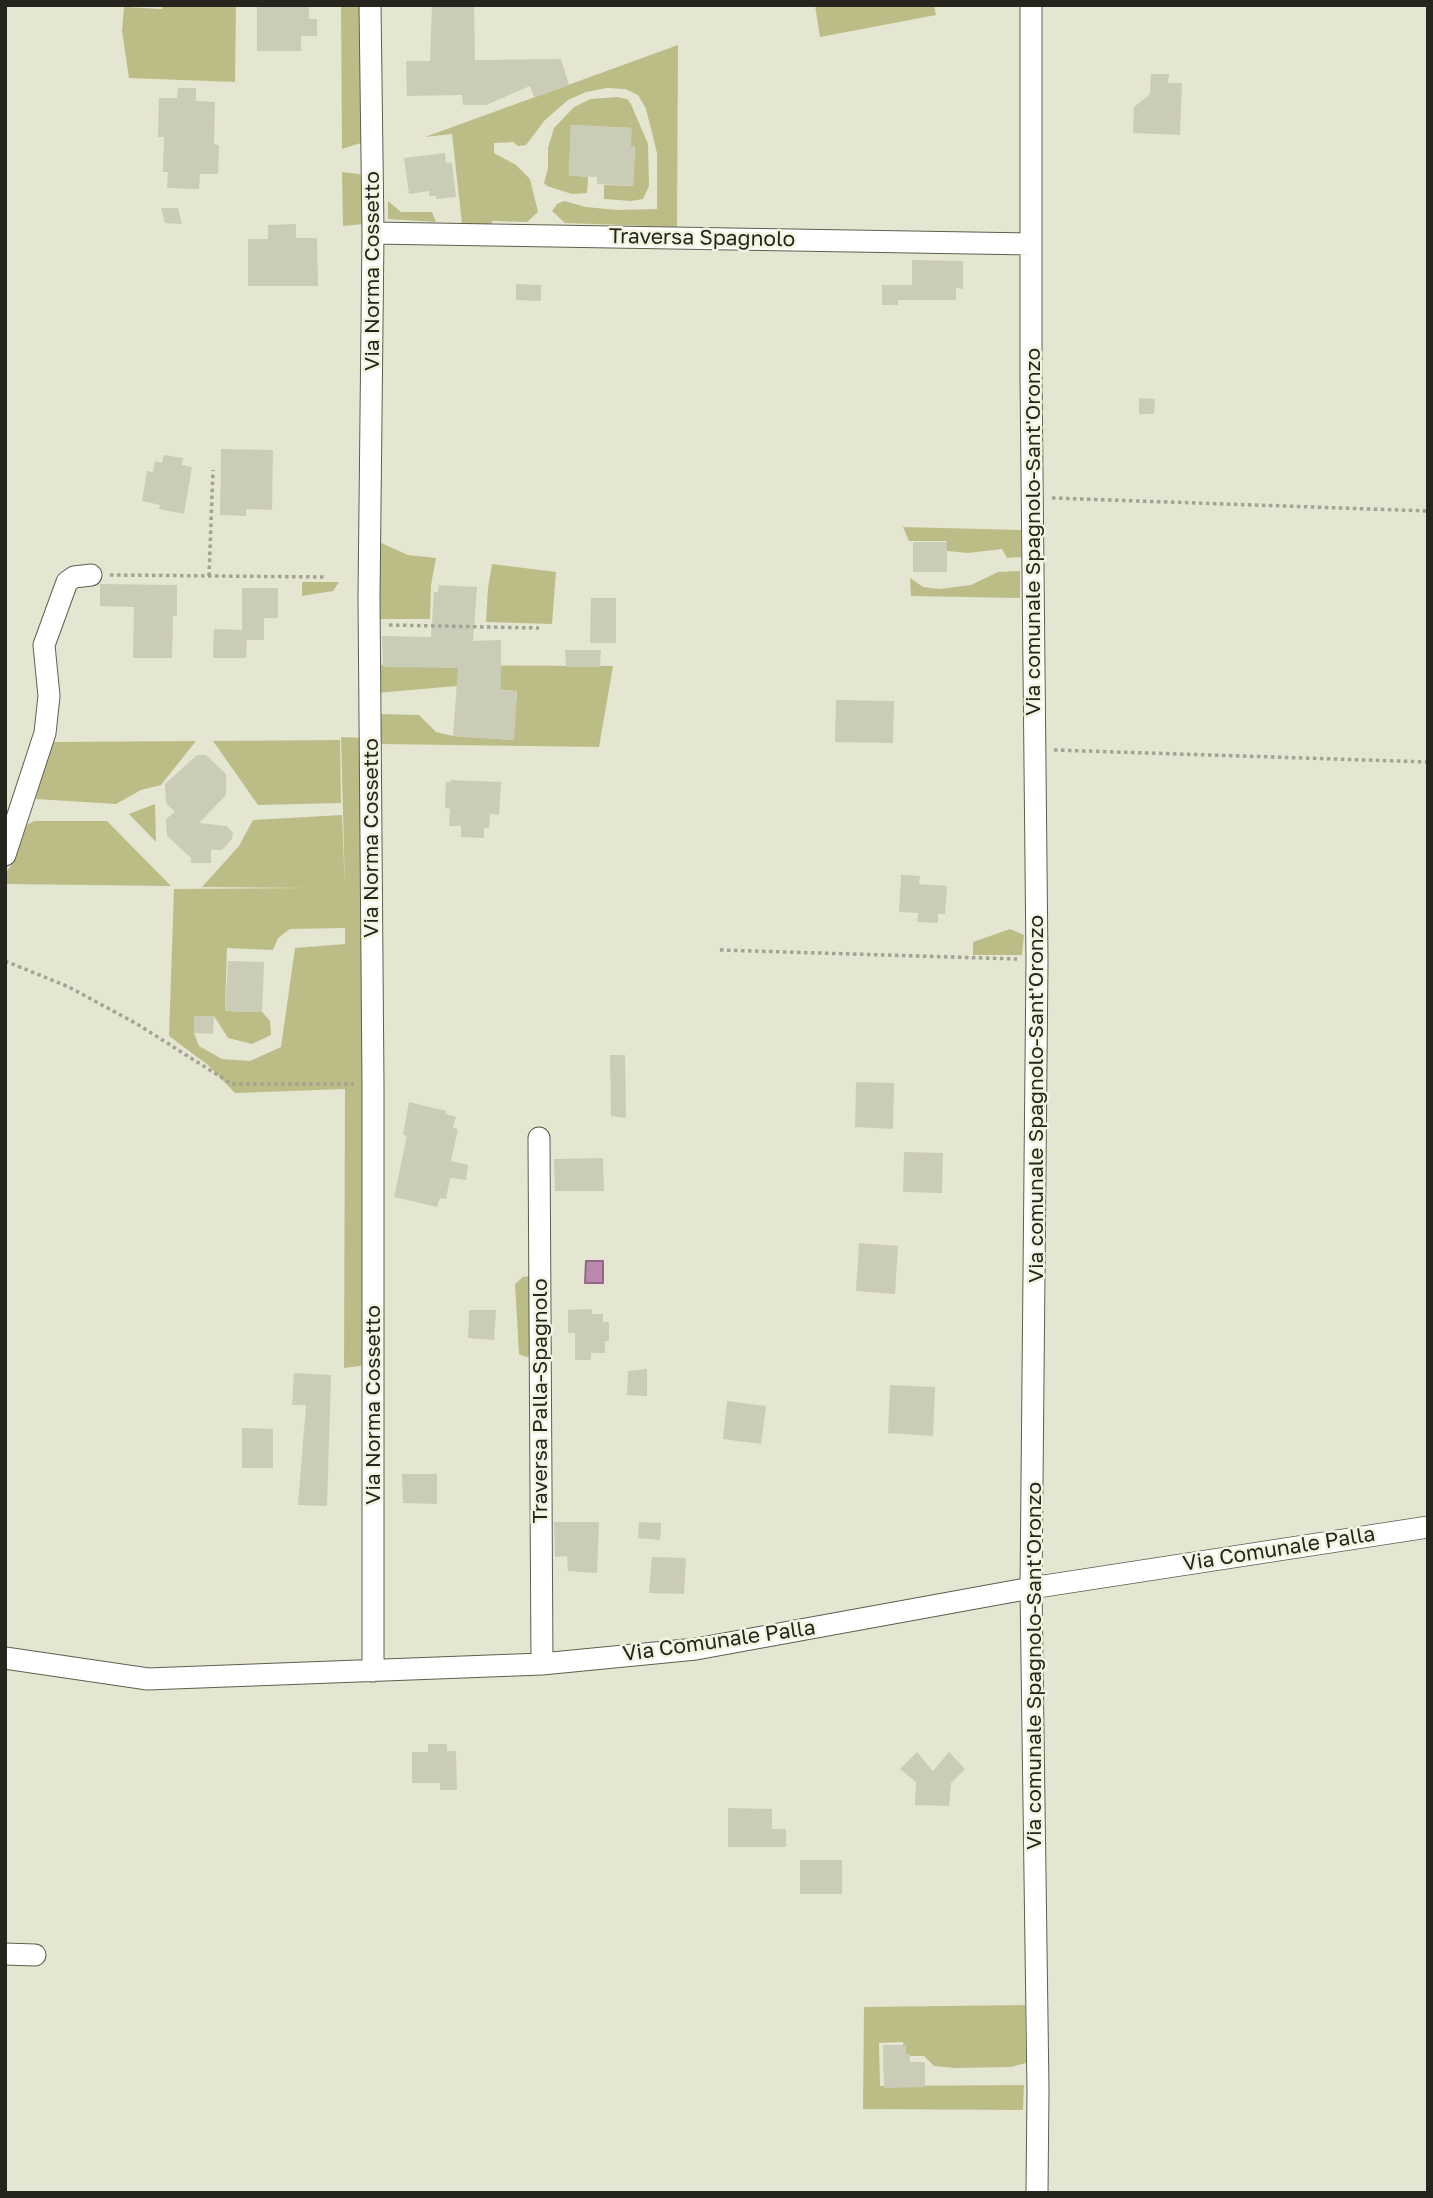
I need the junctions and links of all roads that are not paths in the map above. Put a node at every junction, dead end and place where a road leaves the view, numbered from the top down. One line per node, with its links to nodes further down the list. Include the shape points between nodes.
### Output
1 (369, 5): 3 (street, Via Norma Cossetto)
2 (1031, 5): 4 (street, Via comunale Spagnolo-Sant'Oronzo)
3 (373, 233): 4 (street, Traversa Spagnolo); 12 (street, Via Norma Cossetto)
4 (1031, 244): 9 (street, Via comunale Spagnolo-Sant'Oronzo, via 1037,960)
5 (91, 575): 6 (street, via 67,582 44,645 49,696 46,733)
6 (5, 855)
7 (539, 1138): 11 (street, Traversa Palla-Spagnolo)
8 (1428, 1527): 9 (street, Via Comunale Palla)
9 (1031, 1588): 11 (street, Via Comunale Palla, via 696,1649); 15 (street, Via comunale Spagnolo-Sant'Oronzo)
10 (5, 1658): 12 (street, Via Comunale Palla, via 148,1679)
11 (541, 1664): 12 (street, Via Comunale Palla)
12 (373, 1671)
13 (5, 1954): 14 (street)
14 (35, 1955)
15 (1037, 2193)

